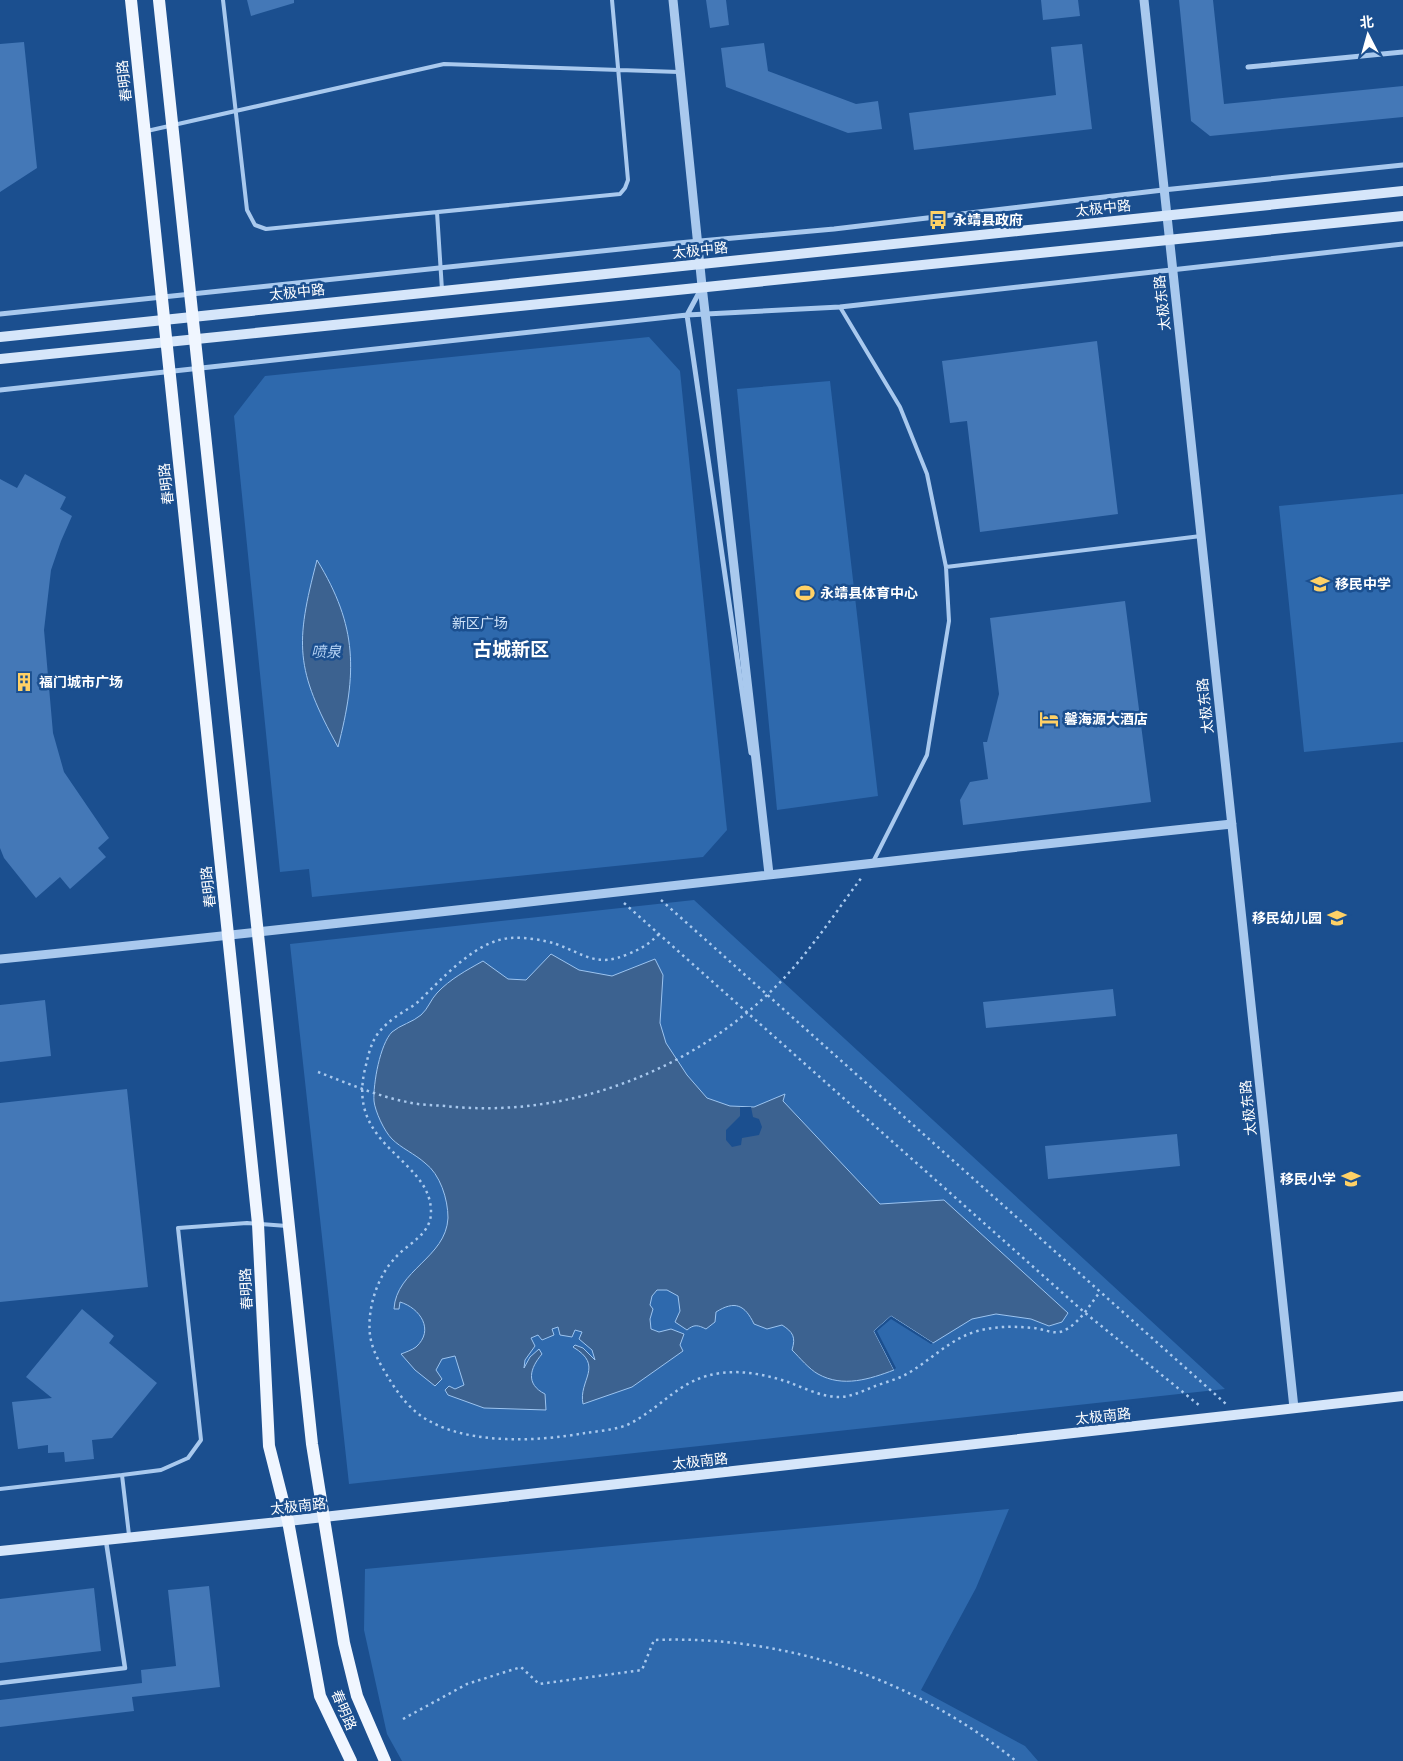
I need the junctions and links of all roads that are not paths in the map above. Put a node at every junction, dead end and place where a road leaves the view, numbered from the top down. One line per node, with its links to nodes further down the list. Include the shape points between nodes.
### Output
1 (131, 0): 13 (main road, 春明路)
2 (159, 0): 12 (main road, 春明路)
3 (223, 0): 11 (lane)
4 (612, 0): 9 (lane)
5 (672, 0): 10 (street)
6 (1144, 0): 15 (street, 太极东路)
7 (1403, 52): 8 (street)
8 (1248, 67)
9 (618, 70): 10 (lane); 11 (lane, via 444,64); 17 (lane, via 628,180 620,194)
10 (681, 72): 21 (street)
11 (236, 111): 12 (lane); 17 (lane, via 247,210 251,220 260,228)
12 (172, 125): 13 (lane); 28 (main road, 春明路)
13 (144, 131): 29 (main road, 春明路)
14 (1403, 165): 15 (street)
15 (1163, 190): 18 (street, 太极东路); 21 (street, via 834,229)
16 (1403, 191): 18 (main road, 太极中路)
17 (437, 212): 24 (lane)
18 (1166, 216): 20 (street, 太极东路); 23 (main road, 太极中路)
19 (1403, 216): 20 (main road)
20 (1168, 238): 25 (street, 太极东路); 26 (main road)
21 (698, 241): 23 (street); 24 (street)
22 (1403, 244): 25 (street)
23 (700, 264): 26 (street); 27 (main road, 太极中路)
24 (441, 268): 27 (lane); 28 (street)
25 (1172, 268): 30 (street); 43 (street, 太极东路)
26 (702, 286): 32 (street); 33 (street); 37 (main road)
27 (442, 290): 34 (main road, 太极中路)
28 (190, 294): 29 (street); 34 (main road, 春明路)
29 (161, 296): 31 (street); 35 (main road, 春明路)
30 (840, 307): 32 (street); 44 (lane, via 900,407 927,474)
31 (0, 314)
32 (705, 314): 33 (street); 47 (street)
33 (687, 315): 40 (street); 47 (street)
34 (192, 316): 35 (main road, 太极中路); 37 (main road, 春明路)
35 (163, 319): 36 (main road, 太极中路); 38 (main road, 春明路)
36 (0, 337)
37 (195, 338): 38 (main road); 40 (main road, 春明路)
38 (166, 341): 39 (main road); 41 (main road, 春明路)
39 (0, 359)
40 (198, 368): 41 (street); 48 (main road, 春明路)
41 (169, 372): 42 (street); 49 (main road, 春明路)
42 (0, 390)
43 (1201, 536): 44 (lane); 45 (street, 太极东路)
44 (946, 567): 46 (lane, via 949,621 927,755)
45 (1232, 824): 46 (street); 54 (street, 太极东路)
46 (873, 862): 47 (street)
47 (769, 874): 48 (street)
48 (258, 933): 49 (street); 52 (main road, 春明路)
49 (228, 936): 50 (street); 51 (main road, 春明路)
50 (0, 959)
51 (258, 1224): 52 (lane); 55 (lane, via 178,1228 200,1440 188,1458 161,1470); 58 (main road, 春明路, via 269,1446)
52 (289, 1226): 57 (main road, 春明路)
53 (1403, 1396): 54 (main road, 太极南路)
54 (1294, 1408): 57 (main road, 太极南路)
55 (122, 1475): 56 (lane); 59 (lane)
56 (0, 1489)
57 (322, 1517): 58 (main road, 太极南路); 64 (main road, 春明路, via 356,1696)
58 (288, 1521): 59 (main road, 太极南路); 63 (main road, 春明路, via 320,1696)
59 (129, 1537): 60 (main road, 太极南路)
60 (105, 1540): 61 (main road, 太极南路); 62 (street, via 125,1668)
61 (0, 1551)
62 (0, 1682)
63 (351, 1761)
64 (385, 1761)

